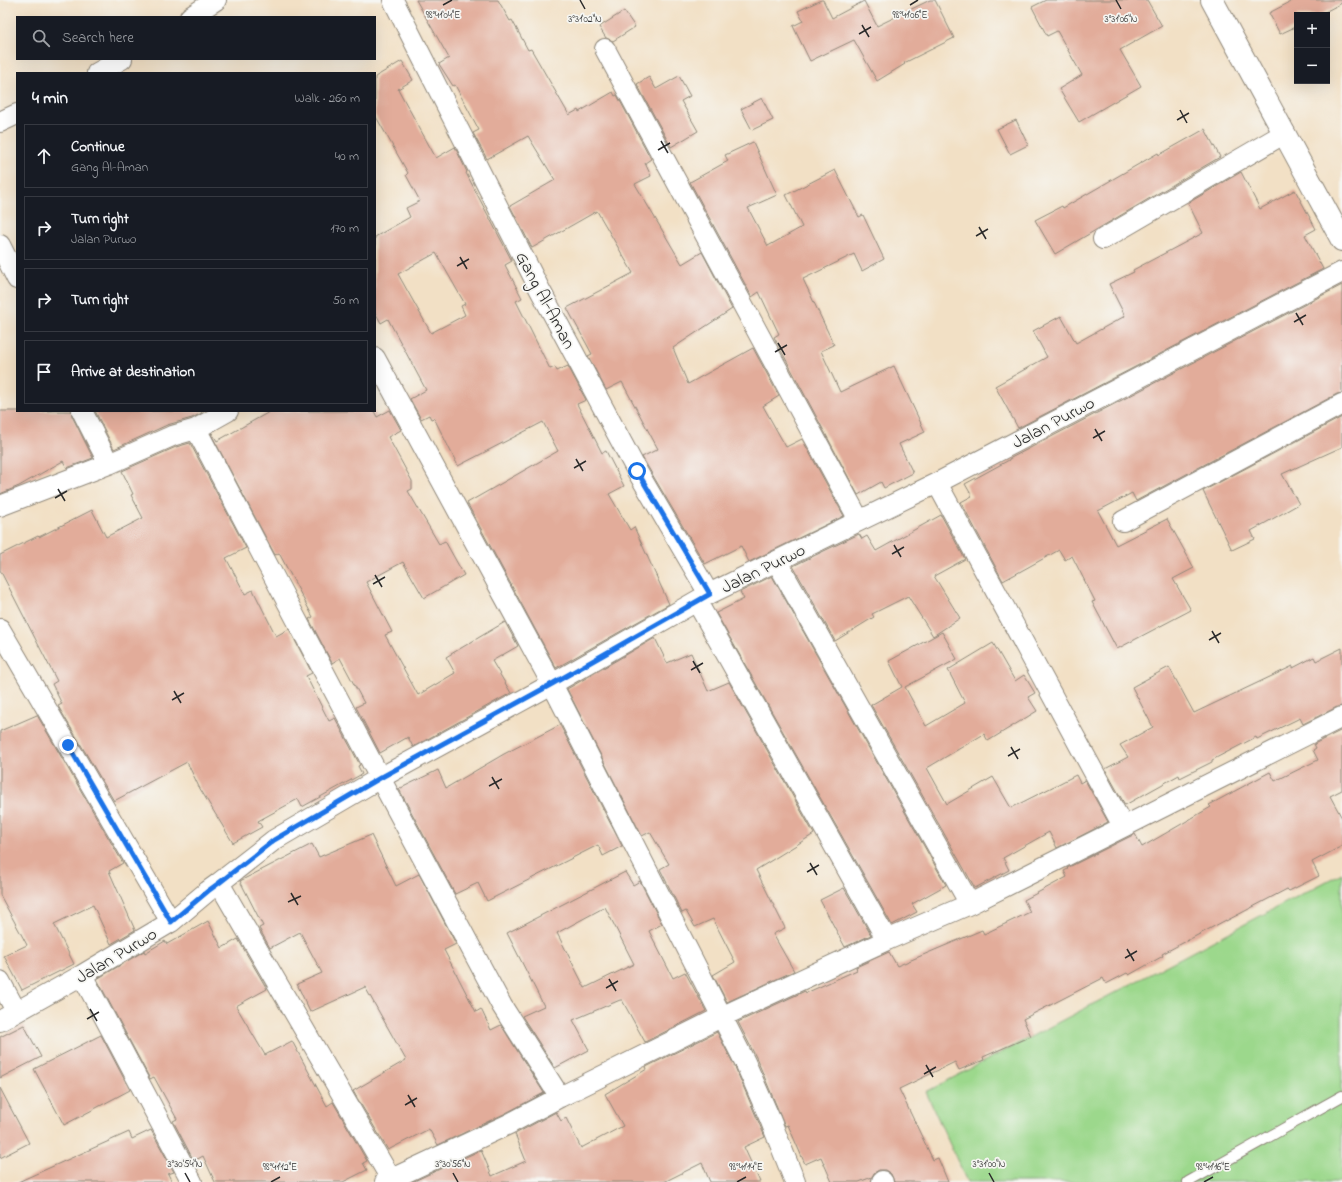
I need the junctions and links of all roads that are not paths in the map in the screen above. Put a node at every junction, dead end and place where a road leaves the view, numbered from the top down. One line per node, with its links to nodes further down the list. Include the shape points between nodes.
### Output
1 (216, 0): 4 (street)
2 (393, 0): 27 (street, Gang Al-Aman, via 539,288)
3 (1212, 0): 10 (street)
4 (192, 16)
5 (605, 49): 24 (street)
6 (120, 60): 7 (street)
7 (98, 72)
8 (16, 114): 9 (street)
9 (0, 122)
10 (1285, 133): 11 (street); 12 (street)
11 (1103, 239)
12 (1342, 240)
13 (0, 245): 15 (street)
14 (1342, 272): 22 (street, Jalan Purwo)
15 (16, 277)
16 (376, 360): 29 (street)
17 (1342, 404): 25 (street)
18 (82, 412): 21 (street)
19 (226, 412): 20 (street)
20 (196, 428): 21 (street); 31 (street)
21 (108, 464): 23 (street)
22 (937, 483): 24 (street, Jalan Purwo); 32 (street)
23 (0, 506)
24 (859, 520): 26 (street, Jalan Purwo)
25 (1123, 522)
26 (777, 562): 27 (street, Jalan Purwo); 34 (street)
27 (703, 598): 29 (street, Jalan Purwo); 36 (street, Gang Al-Aman)
28 (0, 629): 35 (street)
29 (552, 684): 31 (street, Jalan Purwo); 40 (street)
30 (1342, 717): 32 (street)
31 (380, 778): 33 (street, Jalan Purwo, via 274,840); 42 (street, via 502,1006)
32 (1123, 826): 34 (street)
33 (219, 883): 35 (street, Jalan Purwo); 43 (street)
34 (970, 904): 36 (street)
35 (171, 922): 37 (street, Jalan Purwo)
36 (887, 940): 40 (street)
37 (82, 975): 39 (street, Jalan Purwo); 44 (street)
38 (0, 981): 39 (street)
39 (8, 1016)
40 (721, 1017): 42 (street); 45 (street, via 758,1089)
41 (1342, 1096): 46 (lane)
42 (560, 1097): 43 (street)
43 (388, 1181)
44 (192, 1182)
45 (795, 1182)
46 (1188, 1182)

